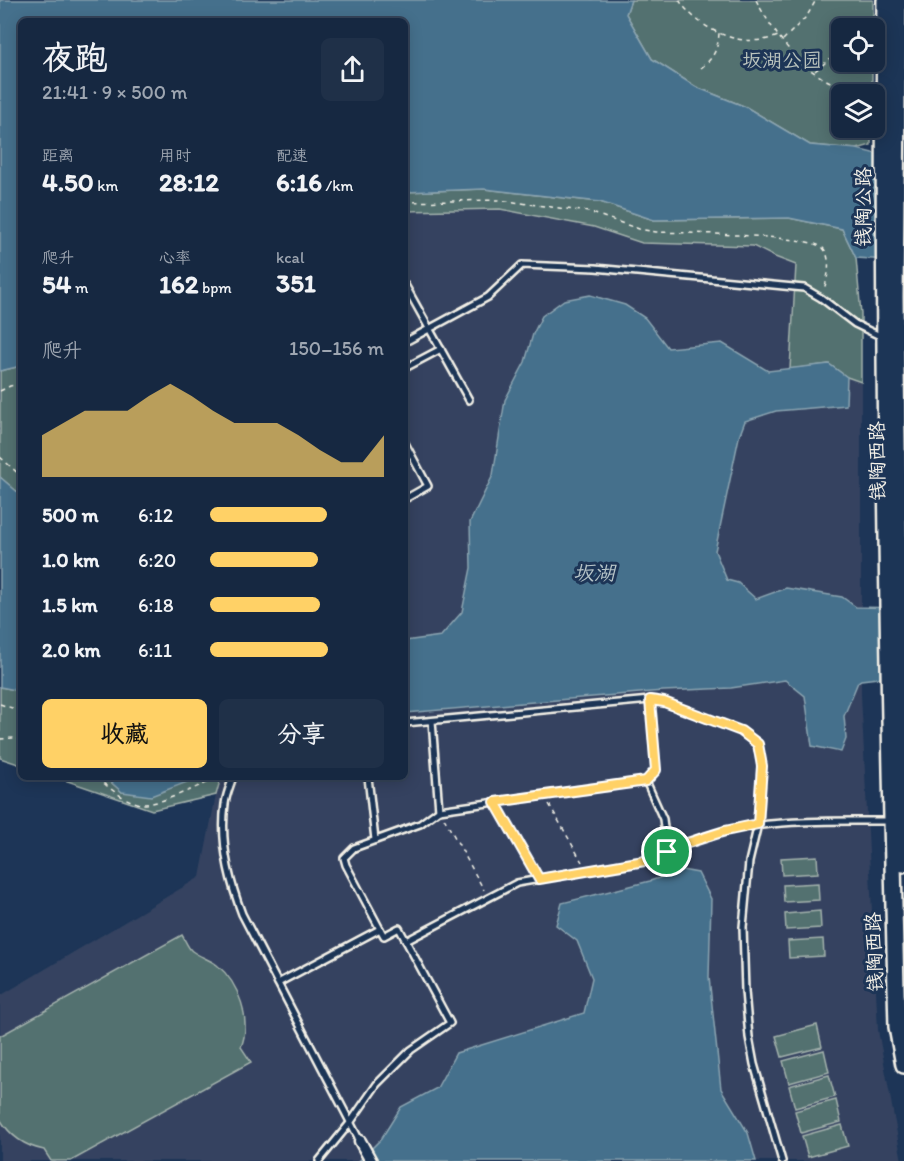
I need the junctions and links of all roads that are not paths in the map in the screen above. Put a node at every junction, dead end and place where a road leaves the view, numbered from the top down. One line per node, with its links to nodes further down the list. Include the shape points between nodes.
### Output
1 (885, 0): 4 (street, 钱陶西路, via 884,92)
2 (898, 0): 3 (street, 钱陶西路)
3 (901, 56): 4 (street, 钱陶西路)
4 (891, 117): 6 (street, 钱陶西路)
5 (408, 290): 7 (lane)
6 (890, 297): 8 (street, 钱陶西路); 15 (street, 钱陶西路)
7 (430, 329): 8 (lane, via 488,297 522,265 804,288 855,324); 9 (lane); 10 (lane)
8 (885, 339): 15 (street, 钱陶西路)
9 (408, 340)
10 (441, 349): 11 (lane); 12 (lane)
11 (408, 366)
12 (469, 400)
13 (408, 449): 14 (lane, via 428,486)
14 (408, 497)
15 (894, 603): 23 (street, 钱陶西路)
16 (650, 700): 17 (lane); 21 (lane, via 656,770); 24 (lane, via 741,731 758,744 762,766)
17 (432, 720): 18 (lane); 22 (lane)
18 (408, 723)
19 (232, 780): 30 (lane, via 225,801 224,824 234,893)
20 (368, 780): 25 (lane)
21 (646, 781): 22 (lane); 26 (lane, via 663,819)
22 (439, 810): 25 (lane, via 420,824)
23 (897, 821): 24 (lane); 27 (street, 钱陶西路); 31 (street, 钱陶西路, via 897,1027)
24 (758, 824): 26 (lane, via 705,837); 36 (lane, via 749,862 743,927 746,1015 754,1064)
25 (375, 840): 28 (lane, via 354,848 344,858)
26 (667, 852): 29 (lane, via 656,859 517,883)
27 (904, 922)
28 (380, 928): 29 (lane, via 384,936 399,928); 30 (lane)
29 (406, 941): 32 (lane, via 450,1023 411,1050 377,1084)
30 (278, 983): 32 (lane)
31 (904, 1065)
32 (350, 1123): 33 (lane); 34 (lane)
33 (360, 1142): 35 (street)
34 (318, 1161)
35 (371, 1161)
36 (782, 1161)

